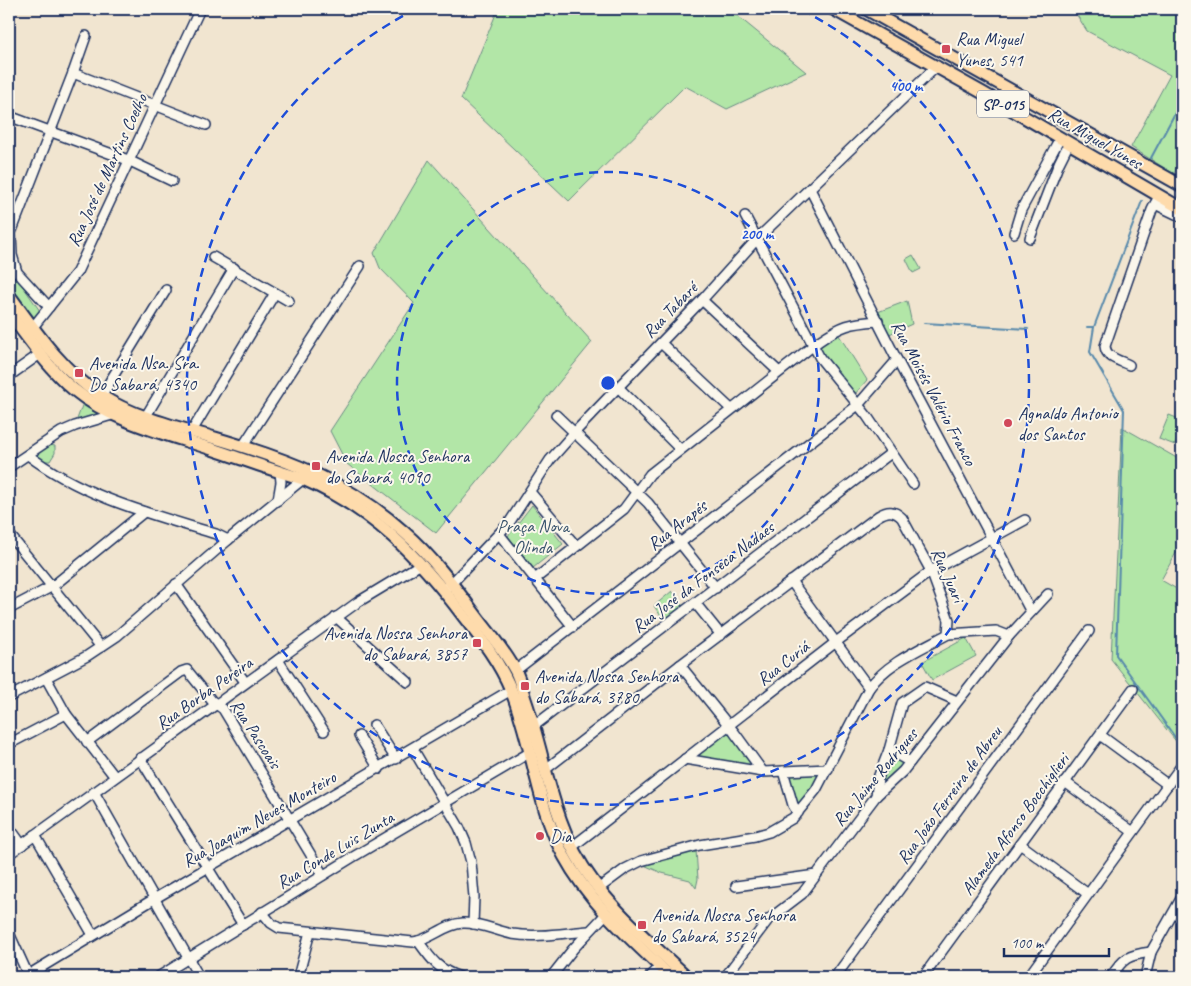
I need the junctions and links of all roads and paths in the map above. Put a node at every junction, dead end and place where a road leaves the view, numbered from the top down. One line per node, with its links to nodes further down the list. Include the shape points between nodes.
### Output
1 (200, 9): 7 (street, Rua José de Martins Coelho)
2 (833, 9): 5 (main road, Rua Miguel Yunes / SP-015)
3 (866, 9): 14 (main road, Rua Miguel Yunes / SP-015)
4 (86, 36): 6 (street)
5 (936, 66): 11 (main road, Rua Miguel Yunes / SP-015); 15 (street, Rua Tabaré)
6 (73, 72): 7 (street); 10 (street)
7 (155, 104): 9 (street); 12 (street, Rua José de Martins Coelho)
8 (14, 118): 10 (street)
9 (206, 125)
10 (50, 130): 12 (street); 20 (street)
11 (1064, 141): 16 (main road, Rua Miguel Yunes / SP-015); 21 (street, via 1022,210); 22 (street, via 1059,163)
12 (128, 160): 13 (street); 32 (street, Rua José de Martins Coelho, via 77,272)
13 (172, 181)
14 (1182, 186)
15 (810, 189): 23 (street, Rua Tabaré); 34 (street, Rua Moisés Valério Franco)
16 (1155, 203): 17 (main road, Rua Miguel Yunes / SP-015); 19 (street); 40 (street, via 1105,346 1110,357)
17 (1182, 210)
18 (745, 216): 23 (street)
19 (1182, 217)
20 (10, 233): 32 (street, via 17,272)
21 (1014, 233)
22 (1030, 238)
23 (758, 239): 30 (street, Rua Tabaré); 37 (street)
24 (213, 256): 26 (street)
25 (360, 266): 52 (street)
26 (234, 268): 28 (street); 49 (street)
27 (166, 290): 44 (street)
28 (275, 293): 31 (street); 50 (street)
29 (9, 295): 35 (main road)
30 (702, 300): 36 (street, Rua Tabaré); 41 (street)
31 (289, 301)
32 (49, 308): 35 (street, Rua José de Martins Coelho)
33 (9, 313): 35 (main road)
34 (878, 321): 37 (street, via 853,322); 39 (street, Rua Moisés Valério Franco)
35 (30, 332): 38 (main road); 44 (main road)
36 (661, 343): 43 (street, Rua Tabaré); 46 (street)
37 (813, 346): 41 (street); 45 (street)
38 (40, 354): 42 (street); 47 (main road, via 71,388)
39 (897, 360): 45 (street, Rua Arapés); 67 (street, Rua Moisés Valério Franco)
40 (1128, 365)
41 (779, 372): 46 (street)
42 (9, 376)
43 (618, 387): 51 (street, Rua Tabaré); 53 (street)
44 (101, 396): 49 (main road)
45 (858, 405): 54 (street); 69 (street, Rua Arapés)
46 (731, 410): 53 (street)
47 (112, 415): 55 (street, via 61,432); 57 (main road)
48 (556, 415): 51 (street)
49 (146, 416): 50 (main road)
50 (192, 431): 52 (main road)
51 (574, 433): 60 (street, Rua Tabaré, via 550,460); 61 (street)
52 (244, 446): 77 (main road, via 298,466 352,493 404,531 428,554)
53 (680, 449): 61 (street, via 650,474)
54 (892, 453): 59 (street); 78 (street, Rua José da Fonseca Nadaes)
55 (28, 455): 56 (street); 63 (street, via 78,486)
56 (9, 467)
57 (280, 472): 58 (main road); 62 (street)
58 (303, 479): 62 (street); 71 (main road, via 343,498 371,518 397,538)
59 (914, 484)
60 (530, 492): 66 (street, Rua Tabaré); 70 (street)
61 (636, 492): 69 (street); 70 (street, via 624,509)
62 (278, 500): 68 (street)
63 (144, 512): 68 (street); 76 (street)
64 (1025, 520): 67 (street, Rua Curiá)
65 (9, 534): 76 (street)
66 (500, 534): 73 (street); 77 (street, Rua Tabaré)
67 (992, 538): 72 (street, Rua Curiá); 82 (street, Rua Moisés Valério Franco)
68 (228, 540): 75 (street)
69 (679, 544): 78 (street); 84 (street, Rua Arapés)
70 (576, 546): 73 (street)
71 (421, 564): 77 (main road); 83 (street, Rua Borba Pereira)
72 (931, 571): 74 (street, Rua Juari, via 902,518 890,511 878,516); 86 (street, Rua Juari, via 949,620); 89 (street, Rua Curiá)
73 (535, 579): 84 (street)
74 (791, 581): 87 (street, Rua Juari); 89 (street)
75 (176, 584): 90 (street); 95 (street)
76 (53, 586): 81 (street); 90 (street)
77 (448, 587): 93 (main road); 99 (main road, via 491,652)
78 (716, 588): 80 (street, Rua José da Fonseca Nadaes)
79 (1048, 594): 82 (street, Rua Jaime Rodrigues)
80 (696, 604): 87 (street); 105 (street, Rua José da Fonseca Nadaes)
81 (9, 610)
82 (1031, 612): 88 (street, Rua Jaime Rodrigues)
83 (336, 617): 91 (street, Rua Borba Pereira); 96 (street)
84 (573, 627): 93 (street, Rua Arapés)
85 (1089, 631): 171 (street, Rua João Ferreira de Abreu)
86 (948, 634): 88 (street, via 996,631); 97 (street, via 900,660)
87 (721, 635): 92 (street, Rua Juari)
88 (1009, 636): 101 (street, Rua Jaime Rodrigues)
89 (836, 642): 97 (street); 106 (street, Rua Curiá)
90 (101, 647): 94 (street)
91 (278, 660): 95 (street, Rua Borba Pereira); 107 (street)
92 (680, 665): 106 (street); 121 (street, Rua Juari)
93 (515, 670): 105 (main road)
94 (46, 678): 100 (street); 103 (street)
95 (246, 682): 102 (street, Rua Borba Pereira)
96 (408, 682)
97 (869, 688): 122 (street)
98 (1133, 689): 108 (street, Alameda Afonso Bocchiglieri)
99 (511, 690): 112 (street, Rua Joaquim Neves Monteiro); 114 (main road)
100 (9, 697)
101 (957, 701): 113 (street, via 925,687 906,699 900,707); 118 (street, Rua Jaime Rodrigues)
102 (216, 703): 110 (street, Rua Pascoais, via 184,670); 115 (street, Rua Borba Pereira); 132 (street, Rua Pascoais, via 223,709)
103 (66, 714): 110 (street); 111 (street)
104 (374, 725): 116 (street)
105 (534, 726): 121 (main road)
106 (728, 726): 117 (street, Rua Curiá); 124 (street)
107 (324, 731)
108 (1100, 735): 126 (street, Alameda Afonso Bocchiglieri); 127 (street)
109 (359, 736): 120 (street)
110 (87, 742): 125 (street)
111 (9, 744)
112 (413, 748): 116 (street, Rua Joaquim Neves Monteiro); 130 (street)
113 (889, 750): 118 (street); 129 (street, via 876,785)
114 (529, 752): 130 (street, Rua Conde Luis Zunta); 149 (main road, via 540,793 563,854 582,885)
115 (140, 758): 125 (street, Rua Borba Pereira); 140 (street)
116 (396, 758): 120 (street, Rua Joaquim Neves Monteiro)
117 (685, 759): 124 (street); 138 (street, Rua Curiá)
118 (910, 762): 129 (street, Rua Jaime Rodrigues)
119 (1182, 765): 127 (street)
120 (379, 769): 132 (street, Rua Joaquim Neves Monteiro)
121 (546, 769): 138 (main road)
122 (828, 769): 123 (street); 131 (street)
123 (783, 771): 124 (street); 131 (street)
124 (763, 772)
125 (115, 777): 128 (street, Rua Borba Pereira)
126 (1065, 782): 134 (street); 136 (street, Alameda Afonso Bocchiglieri)
127 (1168, 785): 134 (street)
128 (94, 792): 135 (street, Rua Borba Pereira); 147 (street)
129 (876, 796): 142 (street, Rua Jaime Rodrigues)
130 (444, 803): 141 (street, Rua Conde Luis Zunta); 150 (street, via 462,834 471,862)
131 (798, 813): 144 (street, via 769,832 700,845 641,861)
132 (290, 820): 140 (street, Rua Joaquim Neves Monteiro); 141 (street, Rua Pascoais)
133 (9, 827): 137 (street)
134 (1133, 832): 145 (street)
135 (35, 834): 137 (street, Rua Borba Pereira); 155 (street)
136 (1020, 844): 145 (street); 172 (street, Alameda Afonso Bocchiglieri)
137 (22, 845): 139 (street, Rua Borba Pereira)
138 (572, 847): 144 (main road)
139 (9, 854)
140 (208, 867): 147 (street, Rua Joaquim Neves Monteiro); 151 (street)
141 (323, 875): 148 (street, Rua Conde Luis Zunta)
142 (816, 875): 143 (street); 170 (street, Rua Jaime Rodrigues, via 798,898 768,920)
143 (736, 886)
144 (598, 888): 157 (main road)
145 (1088, 894): 173 (street)
146 (1182, 897): 158 (street)
147 (154, 899): 155 (street, Rua Joaquim Neves Monteiro); 159 (street)
148 (262, 912): 151 (street, Rua Conde Luis Zunta); 153 (street, via 279,928)
149 (606, 914): 152 (street); 157 (main road)
150 (473, 924): 152 (street, via 533,936); 156 (street, via 452,925)
151 (243, 925): 159 (street, Rua Conde Luis Zunta)
152 (589, 931): 166 (street)
153 (310, 932): 156 (street); 164 (street)
154 (9, 933): 161 (street)
155 (93, 935): 161 (street, Rua Joaquim Neves Monteiro)
156 (418, 941): 165 (street, via 444,972)
157 (643, 943): 160 (main road); 169 (main road)
158 (1151, 952): 174 (street, via 1126,958); 175 (street)
159 (188, 959): 162 (street, Rua Conde Luis Zunta); 163 (street)
160 (660, 967): 167 (street); 168 (main road)
161 (28, 977)
162 (158, 977)
163 (199, 977)
164 (298, 977)
165 (460, 977)
166 (551, 977)
167 (650, 977)
168 (670, 977)
169 (687, 977)
170 (725, 977)
171 (835, 977)
172 (923, 977)
173 (1028, 977)
174 (1110, 977)
175 (1145, 977)

